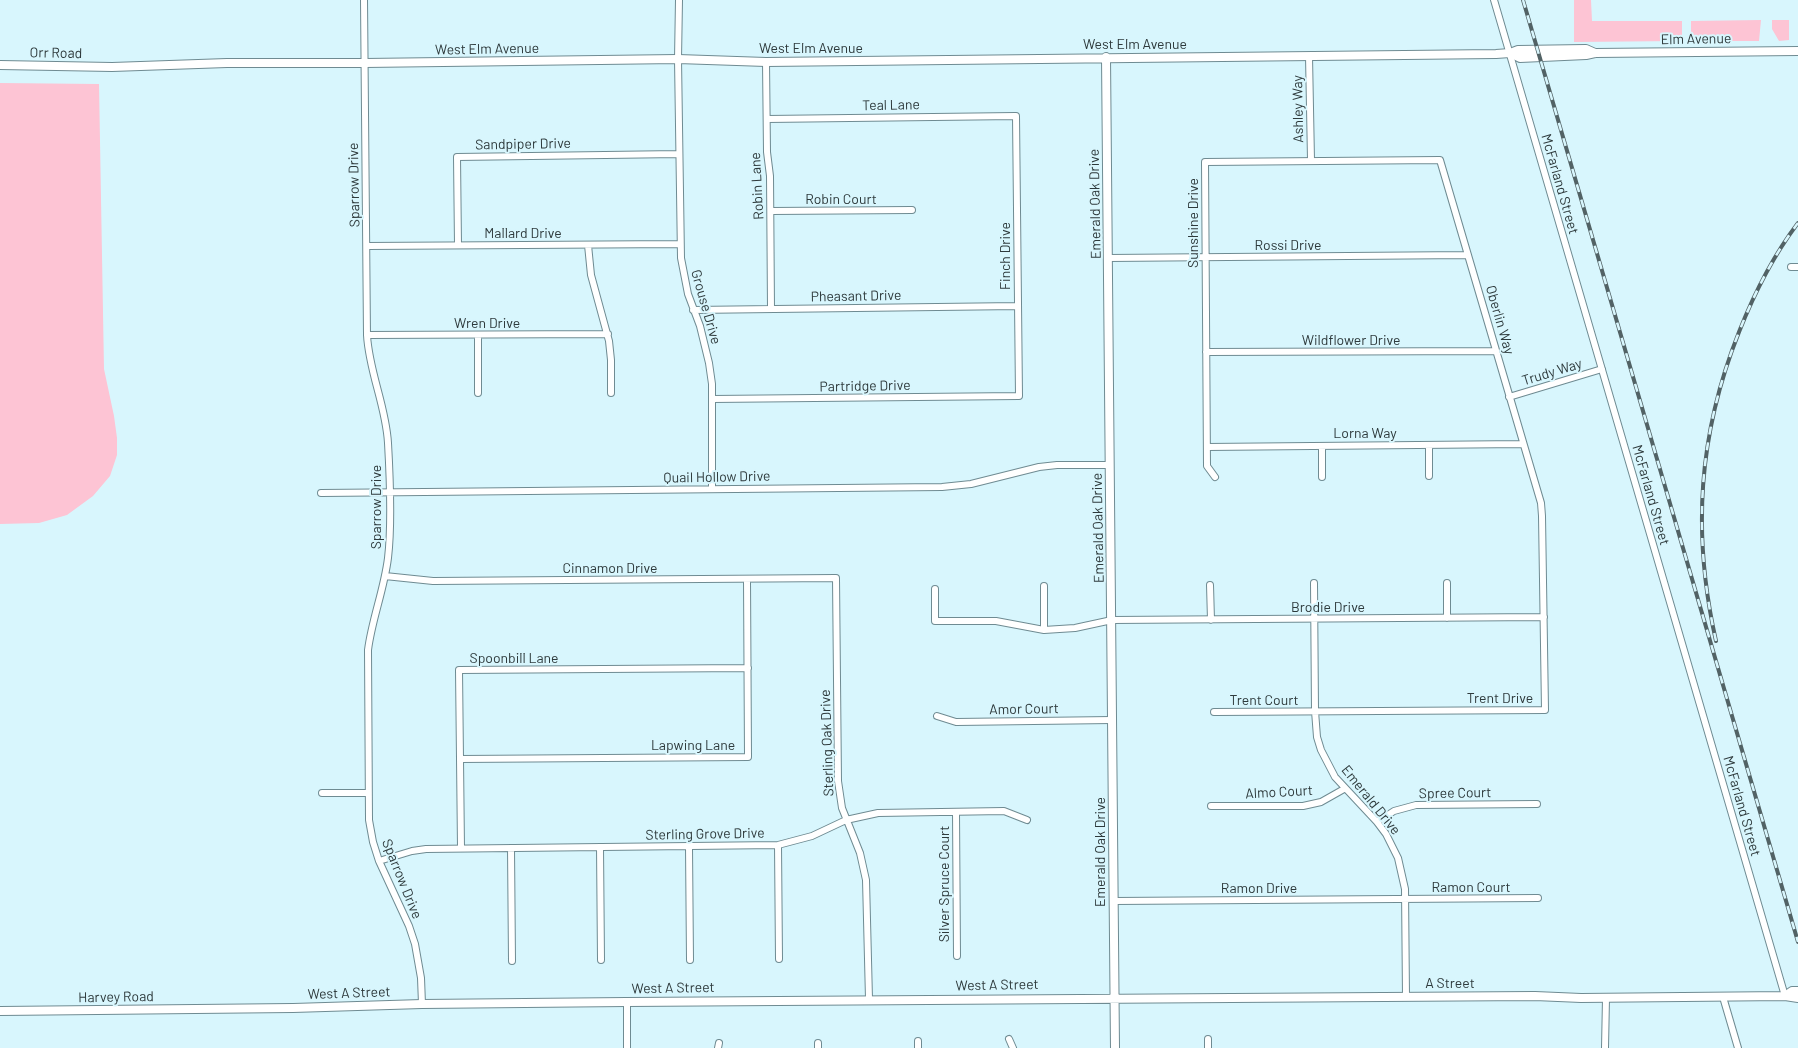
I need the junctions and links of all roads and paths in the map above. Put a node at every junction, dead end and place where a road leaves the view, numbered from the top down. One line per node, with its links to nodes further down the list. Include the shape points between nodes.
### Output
1 (364, 0): 11 (street, Sparrow Drive)
2 (679, 0): 9 (street, Grouse Drive)
3 (1494, 0): 5 (street, McFarland Street)
4 (1798, 52): 6 (street, Elm Avenue, via 1586,55)
5 (1510, 53): 6 (street, West Elm Avenue, via 1520,58); 7 (street, West Elm Avenue); 38 (street, McFarland Street)
6 (1539, 53)
7 (1308, 56): 8 (street, West Elm Avenue); 17 (street, Ashley Way)
8 (1106, 57): 10 (street, West Elm Avenue); 27 (street, Emerald Oak Drive)
9 (678, 59): 10 (street, West Elm Avenue); 11 (street, West Elm Avenue); 16 (street, Grouse Drive)
10 (766, 62): 15 (street, Robin Lane)
11 (365, 63): 13 (street, West Elm Avenue, via 227,62); 24 (street, Sparrow Drive)
12 (0, 65): 13 (street, Orr Road)
13 (112, 67)
14 (1016, 116): 15 (street, Teal Lane); 30 (street, Finch Drive)
15 (767, 119): 20 (street, Robin Lane)
16 (679, 154): 21 (street, Grouse Drive); 22 (street, Sandpiper Drive, via 456,157)
17 (1311, 160): 18 (street, Sunshine Drive); 26 (street, Sunshine Drive, via 1205,162)
18 (1440, 160): 25 (street, Oberlin Way)
19 (912, 210): 20 (street, Robin Court)
20 (771, 211): 31 (street, Robin Lane)
21 (680, 244): 23 (street, Mallard Drive); 32 (street, Grouse Drive, via 683,274)
22 (458, 245): 23 (street, Mallard Drive); 24 (street, Mallard Drive)
23 (588, 245): 33 (street, via 591,275)
24 (367, 246): 35 (street, Sparrow Drive)
25 (1468, 255): 26 (street, Rossi Drive); 36 (street, Oberlin Way)
26 (1205, 257): 27 (street, Rossi Drive); 37 (street, Sunshine Drive)
27 (1108, 258): 48 (street, Emerald Oak Drive)
28 (1791, 267): 29 (street)
29 (1798, 267)
30 (1018, 306): 31 (street, Pheasant Drive); 41 (street, Finch Drive)
31 (771, 309): 32 (street, Pheasant Drive)
32 (694, 310): 43 (street, Grouse Drive, via 705,342)
33 (608, 334): 34 (street, Wren Drive); 40 (street)
34 (478, 335): 35 (street, Wren Drive); 39 (street)
35 (367, 336): 54 (street, Sparrow Drive, via 370,362 386,421)
36 (1496, 350): 37 (street, Wildflower Drive); 42 (street, Oberlin Way)
37 (1206, 352): 47 (street, Sunshine Drive)
38 (1602, 369): 42 (street, Trudy Way); 101 (street, McFarland Street)
39 (478, 393)
40 (611, 393)
41 (1019, 396): 43 (street, Partridge Drive)
42 (1509, 397): 44 (street, Oberlin Way)
43 (712, 399): 52 (street, Grouse Drive)
44 (1523, 444): 45 (street, Lorna Way); 55 (street, Oberlin Way, via 1542,516)
45 (1429, 445): 46 (street, Lorna Way); 49 (street)
46 (1322, 446): 47 (street, Lorna Way); 51 (street)
47 (1207, 447): 50 (street, Sunshine Drive, via 1207,466)
48 (1110, 465): 52 (street, Quail Hollow Drive, via 1039,467 955,486); 67 (street, Emerald Oak Drive)
49 (1429, 476)
50 (1215, 477)
51 (1322, 477)
52 (712, 489): 54 (street, Quail Hollow Drive)
53 (321, 492): 54 (street, Quail Hollow Drive)
54 (389, 492): 56 (street, Sparrow Drive, via 389,539)
55 (1543, 546): 64 (street, Trent Drive)
56 (385, 576): 58 (street, Cinnamon Drive, via 433,581); 78 (street, Sparrow Drive, via 368,650)
57 (836, 578): 58 (street, Cinnamon Drive); 82 (street, Sterling Oak Drive, via 838,781)
58 (748, 579): 70 (street, Lapwing Lane)
59 (1314, 583): 66 (street, Emerald Drive)
60 (1446, 583): 65 (street)
61 (1210, 585): 68 (street)
62 (1044, 586): 69 (street)
63 (934, 589): 69 (street, Brodie Drive, via 935,621 996,621)
64 (1544, 617): 65 (street, Brodie Drive); 72 (street, Trent Drive, via 1544,710)
65 (1447, 618): 66 (street, Brodie Drive)
66 (1314, 619): 68 (street, Brodie Drive); 72 (street, Emerald Drive)
67 (1112, 620): 68 (street, Brodie Drive); 69 (street, Brodie Drive, via 1075,628); 74 (street, Emerald Oak Drive)
68 (1211, 620)
69 (1044, 630)
70 (748, 668): 75 (street, Lapwing Lane, via 748,757); 75 (street, Spoonbill Lane, via 459,670)
71 (1214, 712): 72 (street, Trent Court)
72 (1315, 712): 76 (street, Emerald Drive, via 1315,725 1321,750 1331,771)
73 (937, 716): 74 (street, Amor Court, via 956,722)
74 (1112, 720): 93 (street, Emerald Oak Drive)
75 (460, 759): 88 (street, Spoonbill Lane)
76 (1344, 788): 80 (street, Almo Court, via 1321,802 1303,806); 84 (street, Emerald Drive)
77 (322, 793): 78 (street)
78 (368, 793): 90 (street, Sparrow Drive, via 369,820)
79 (1537, 804): 84 (street, Spree Court, via 1416,805 1394,811)
80 (1211, 806)
81 (956, 812): 82 (street, Sterling Grove Drive, via 878,813); 83 (street, Sterling Grove Drive, via 1004,811); 94 (street, Silver Spruce Court)
82 (846, 820): 85 (street, Sterling Grove Drive, via 812,836); 106 (street, Sterling Oak Drive, via 860,853 866,880)
83 (1027, 820)
84 (1377, 822): 92 (street, Emerald Drive, via 1398,858)
85 (778, 845): 87 (street, Sterling Grove Drive); 95 (street)
86 (600, 847): 87 (street, Sterling Grove Drive); 89 (street, Sterling Grove Drive); 96 (street)
87 (689, 847): 97 (street)
88 (461, 848): 89 (street, Sterling Grove Drive); 90 (street, Sterling Grove Drive, via 412,851)
89 (511, 848): 98 (street)
90 (379, 861): 108 (street, Sparrow Drive, via 415,944 421,978)
91 (1538, 898): 92 (street, Ramon Court)
92 (1405, 899): 93 (street, Ramon Drive); 100 (street, Emerald Drive)
93 (1114, 901): 103 (street, Emerald Oak Drive)
94 (957, 956)
95 (779, 959)
96 (601, 960)
97 (690, 960)
98 (512, 961)
99 (1798, 991): 101 (street, A Street, via 1792,991)
100 (1406, 996): 103 (street, A Street); 104 (street, A Street)
101 (1785, 996): 102 (street, A Street); 105 (street, A Street)
102 (1723, 997): 104 (street, A Street); 118 (street)
103 (1114, 998): 106 (street, West A Street); 115 (street, Emerald Oak Drive)
104 (1606, 998): 117 (street)
105 (1798, 998)
106 (869, 1000): 107 (street, West A Street)
107 (627, 1002): 108 (street, West A Street); 113 (street)
108 (422, 1004): 109 (street, West A Street)
109 (233, 1009): 110 (street, Harvey Road)
110 (0, 1011)
111 (1009, 1039): 114 (street)
112 (1208, 1039): 116 (street)
113 (627, 1048)
114 (1013, 1048)
115 (1115, 1048)
116 (1208, 1048)
117 (1606, 1048)
118 (1738, 1048)

